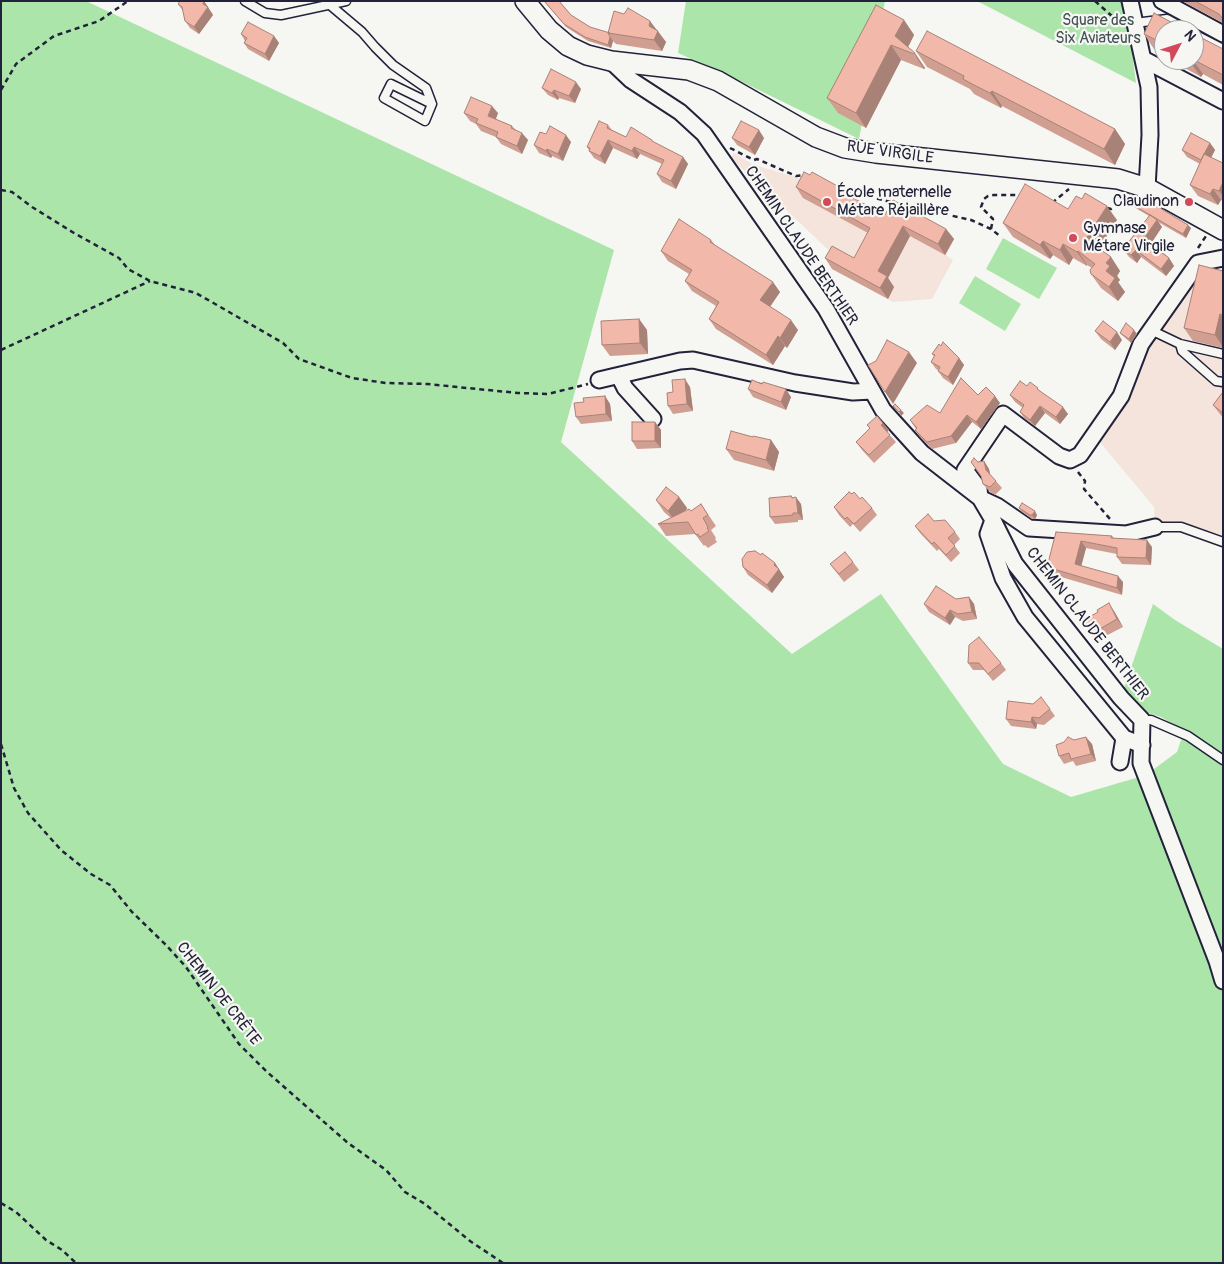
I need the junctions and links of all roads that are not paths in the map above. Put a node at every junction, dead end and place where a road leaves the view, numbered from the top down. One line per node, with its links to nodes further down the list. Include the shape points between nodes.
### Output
1 (245, 1): 6 (lane, via 265,13 281,15)
2 (346, 1): 6 (lane)
3 (525, 1): 13 (street, RUE VIRGILE, via 549,30 568,46)
4 (1130, 1): 8 (street)
5 (1162, 1): 9 (street)
6 (330, 6): 15 (lane, via 362,32 393,65 426,88)
7 (1169, 20): 8 (lane)
8 (1135, 21): 12 (street)
9 (1223, 34)
10 (1204, 39): 11 (lane)
11 (1223, 49)
12 (1143, 59): 14 (street); 16 (street, via 1150,109)
13 (611, 61): 16 (street, RUE VIRGILE, via 689,70 718,81 816,137 845,148 1118,179); 25 (street, CHEMIN CLAUDE BERTHIER, via 631,80 680,112 704,134 826,308)
14 (1223, 101)
15 (432, 104): 15 (lane, via 425,121 384,98 391,84)
16 (1147, 188): 17 (street, RUE VIRGILE)
17 (1218, 227)
18 (1223, 258): 19 (street, via 1198,263)
19 (1152, 328): 20 (lane); 27 (street, via 1141,344 1121,396 1080,455 1070,460 1059,456 1003,414 965,470 979,489)
20 (1180, 344): 21 (lane); 24 (lane, via 1182,351 1216,381)
21 (1223, 354)
22 (619, 376): 23 (street); 25 (street, via 693,360 795,383 853,392); 26 (street, via 625,388)
23 (599, 380)
24 (1223, 382)
25 (872, 391): 27 (street, CHEMIN CLAUDE BERTHIER, via 883,410 922,453)
26 (653, 419)
27 (980, 498): 28 (street, CHEMIN CLAUDE BERTHIER); 29 (street, via 1029,528 1126,534)
28 (993, 520): 31 (street, CHEMIN CLAUDE BERTHIER, via 1015,564); 32 (street, via 988,534 1003,578 1025,617)
29 (1155, 527): 30 (lane, via 1181,527)
30 (1223, 542)
31 (1142, 720): 33 (street, CHEMIN CLAUDE BERTHIER); 34 (lane, via 1151,720 1188,736)
32 (1124, 738): 33 (street); 35 (street)
33 (1142, 745): 36 (street, CHEMIN CLAUDE BERTHIER, via 1140,763)
34 (1223, 760)
35 (1120, 762)
36 (1223, 981)

